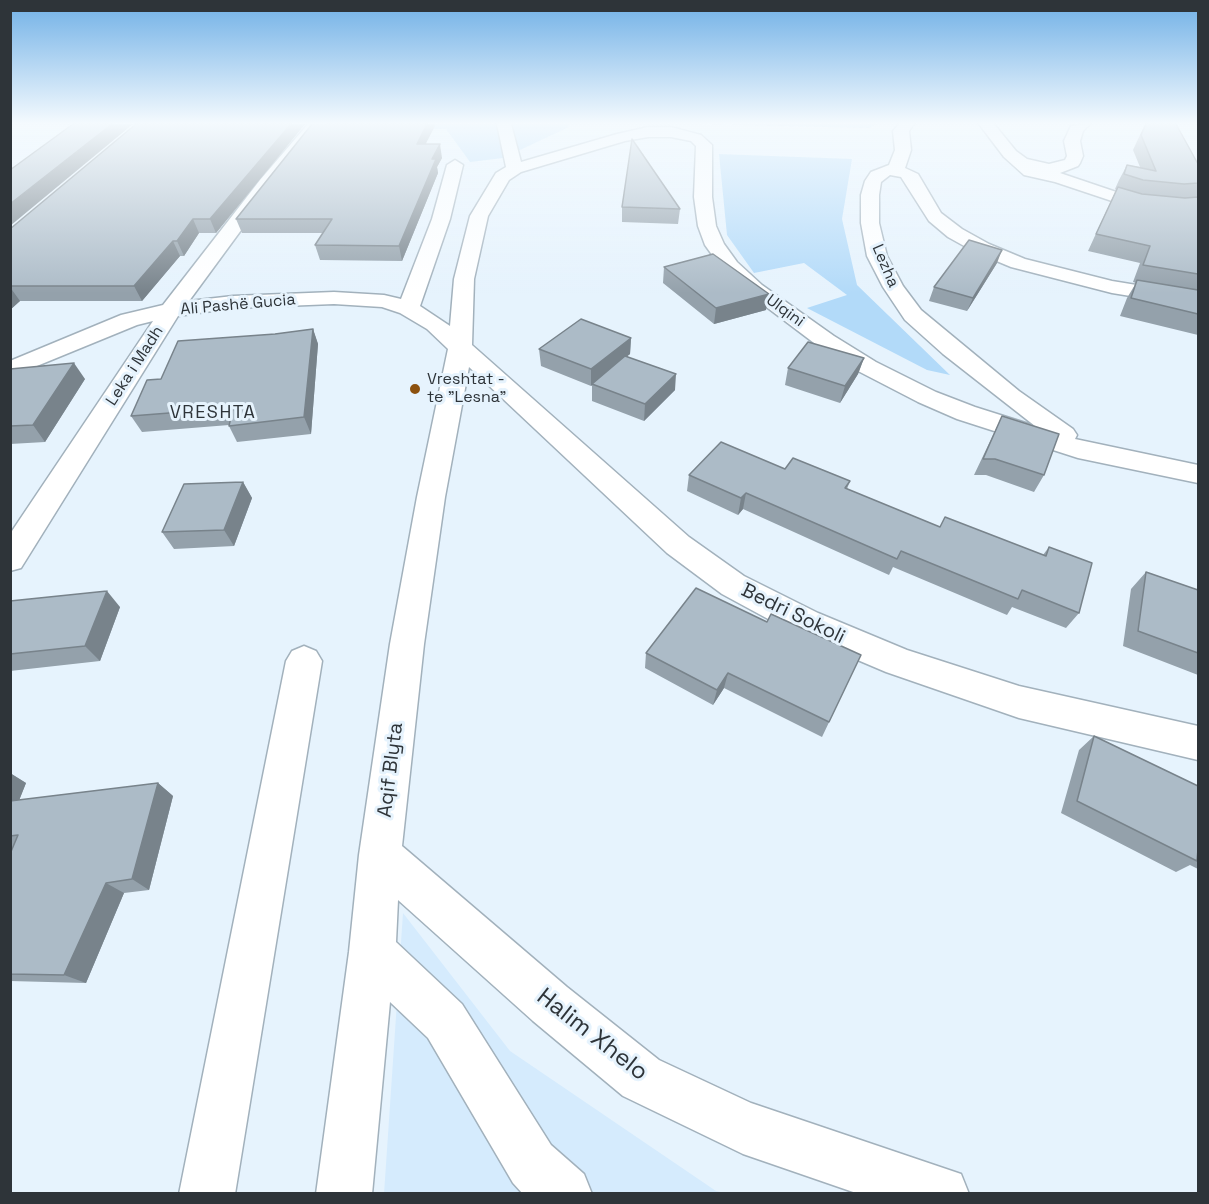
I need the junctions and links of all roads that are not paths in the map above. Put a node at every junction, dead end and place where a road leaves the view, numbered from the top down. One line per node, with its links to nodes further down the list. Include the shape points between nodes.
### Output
1 (269, 180): 11 (street, Leka i Madh)
2 (451, 180): 10 (street)
3 (500, 180): 12 (street, Ulqini, via 479,216 464,279)
4 (703, 180): 15 (street, Ulqini, via 707,226 715,244 730,266 755,289 868,367 927,397)
5 (874, 180): 14 (street, Lezha, via 870,223 877,256 892,287 913,315)
6 (913, 180): 9 (street, via 935,217 982,248 1063,276)
7 (1066, 180): 8 (street, via 1133,203)
8 (1198, 206)
9 (1198, 301)
10 (408, 308): 11 (street, Ali Pashë Gucia, via 384,301 334,298 233,302); 12 (street, Ali Pashë Gucia, via 435,324)
11 (171, 310): 13 (street, Ali Pashë Gucia, via 129,320); 18 (street, Leka i Madh)
12 (460, 350): 20 (street, Bedri Sokoli, via 678,545 733,585 807,623 898,662 1019,702); 21 (street, Aqif Blyta, via 407,644)
13 (10, 370)
14 (1010, 396): 15 (street, via 1015,408 1011,415); 16 (street, Lezha)
15 (991, 422): 16 (street, Ulqini)
16 (1088, 452): 17 (street, Ulqini)
17 (1198, 474)
18 (10, 560)
19 (304, 661): 23 (street)
20 (1198, 743)
21 (380, 855): 22 (street, Aqif Blyta); 26 (street, Halim Xhelo, via 641,1078 743,1126)
22 (372, 952): 24 (street, Aqif Blyta); 25 (street, via 445,1021 532,1164)
23 (207, 1194)
24 (344, 1194)
25 (564, 1194)
26 (941, 1194)

